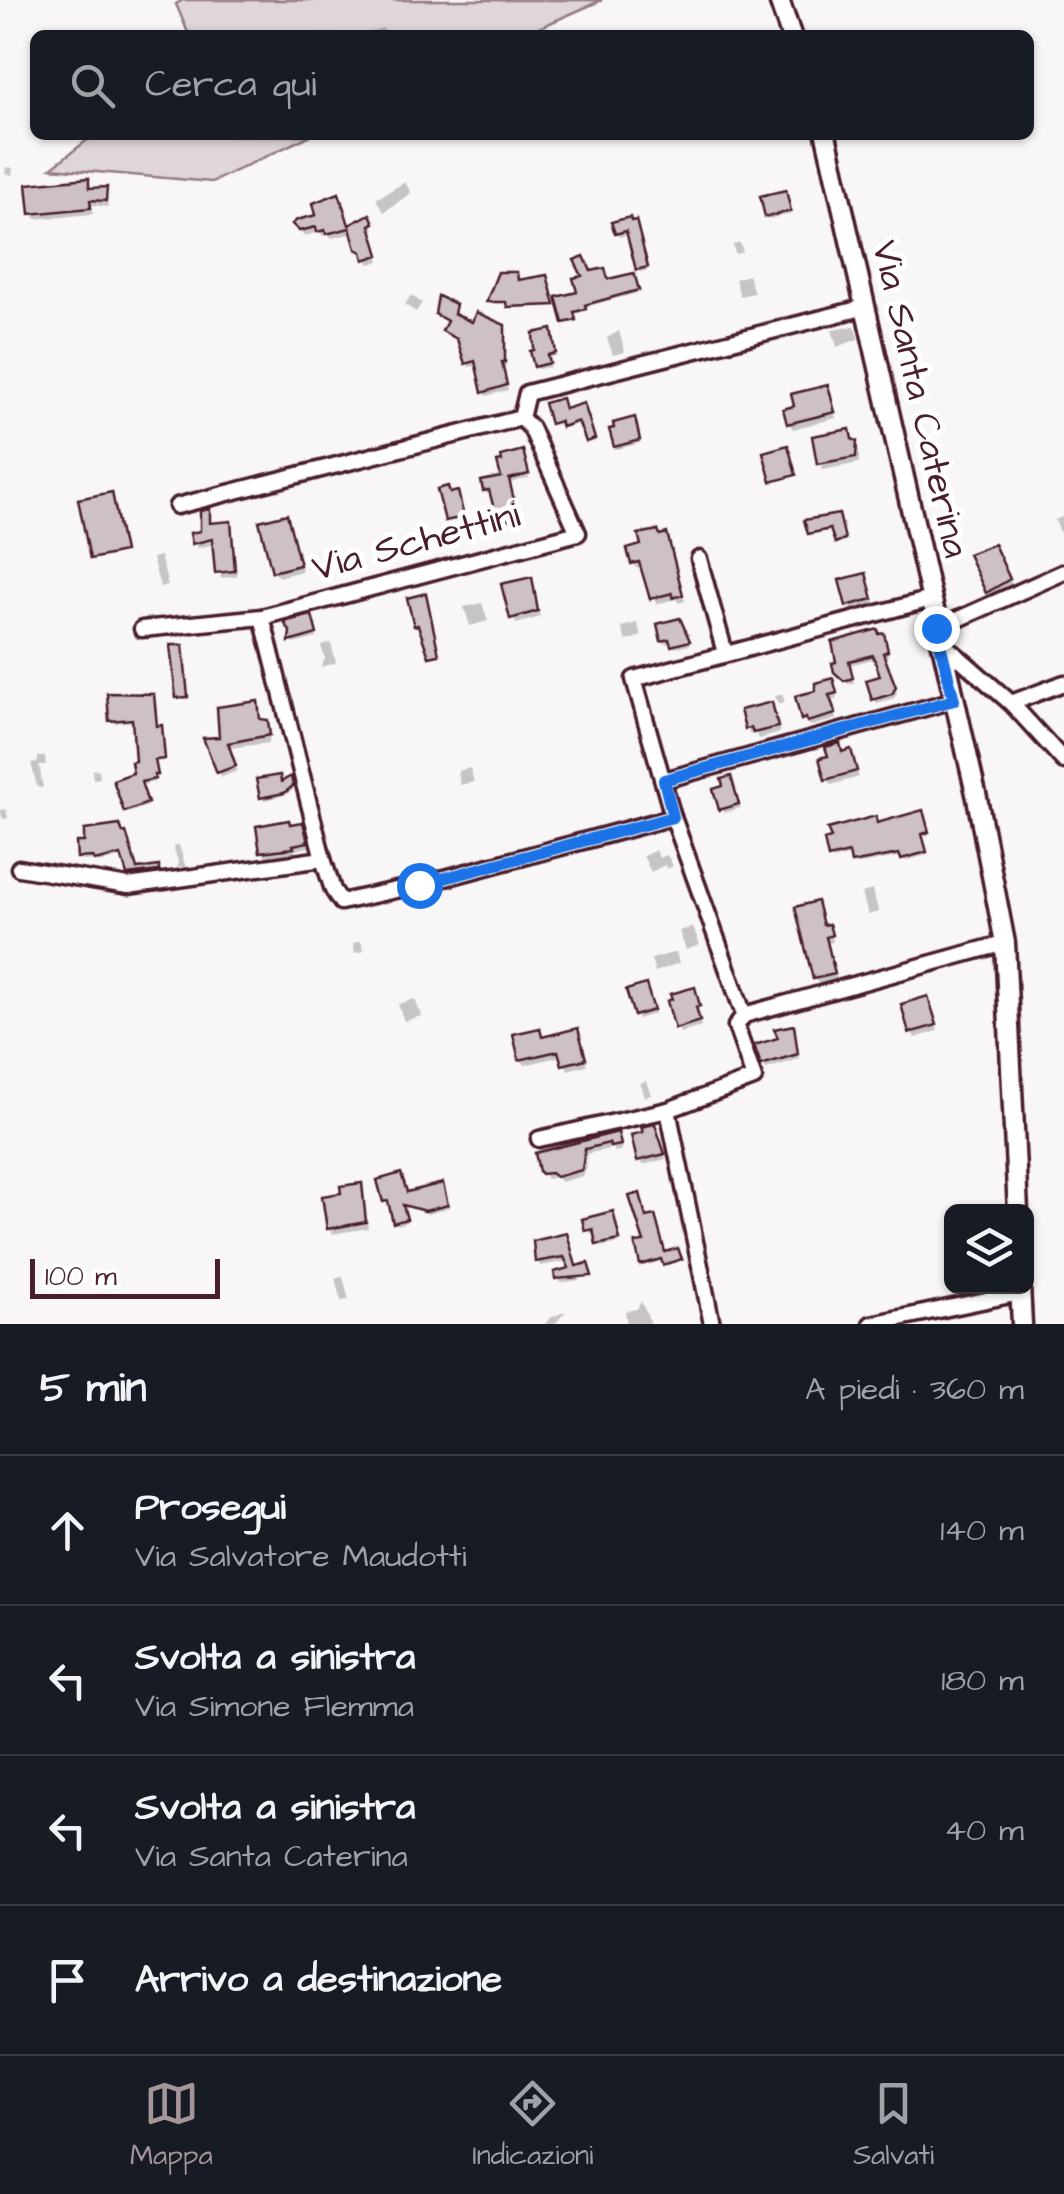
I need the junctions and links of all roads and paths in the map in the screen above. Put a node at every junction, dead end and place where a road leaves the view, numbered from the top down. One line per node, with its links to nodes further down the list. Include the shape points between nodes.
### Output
1 (779, 0): 2 (street)
2 (789, 30)
3 (827, 140): 4 (street, Via Santa Caterina)
4 (866, 307): 5 (street, via 527,394); 9 (street, Via Santa Caterina)
5 (521, 418): 6 (street); 10 (street, Via Schettini, via 578,533)
6 (176, 506)
7 (699, 559): 13 (street)
8 (1064, 572): 12 (street)
9 (931, 599): 12 (street, Via Santa Caterina); 13 (street)
10 (262, 617): 11 (street, Via Schettini); 20 (street)
11 (142, 629)
12 (938, 634): 15 (street, Via Santa Caterina); 16 (street)
13 (725, 654): 18 (street, via 634,679)
14 (1064, 683): 16 (street)
15 (954, 700): 18 (street); 22 (street, Via Santa Caterina)
16 (1011, 703): 17 (street)
17 (1064, 761)
18 (664, 780): 19 (street)
19 (673, 817): 20 (street, via 341,902); 23 (street)
20 (324, 859): 21 (street, via 128,886)
21 (18, 868)
22 (1005, 943): 23 (street); 26 (street, Via Santa Caterina)
23 (744, 1016): 24 (street, via 736,1026 754,1078)
24 (668, 1110): 25 (street); 29 (street)
25 (539, 1139)
26 (1018, 1204)
27 (1002, 1294): 30 (street)
28 (1020, 1294): 31 (street)
29 (712, 1324)
30 (871, 1324)
31 (1022, 1324)

